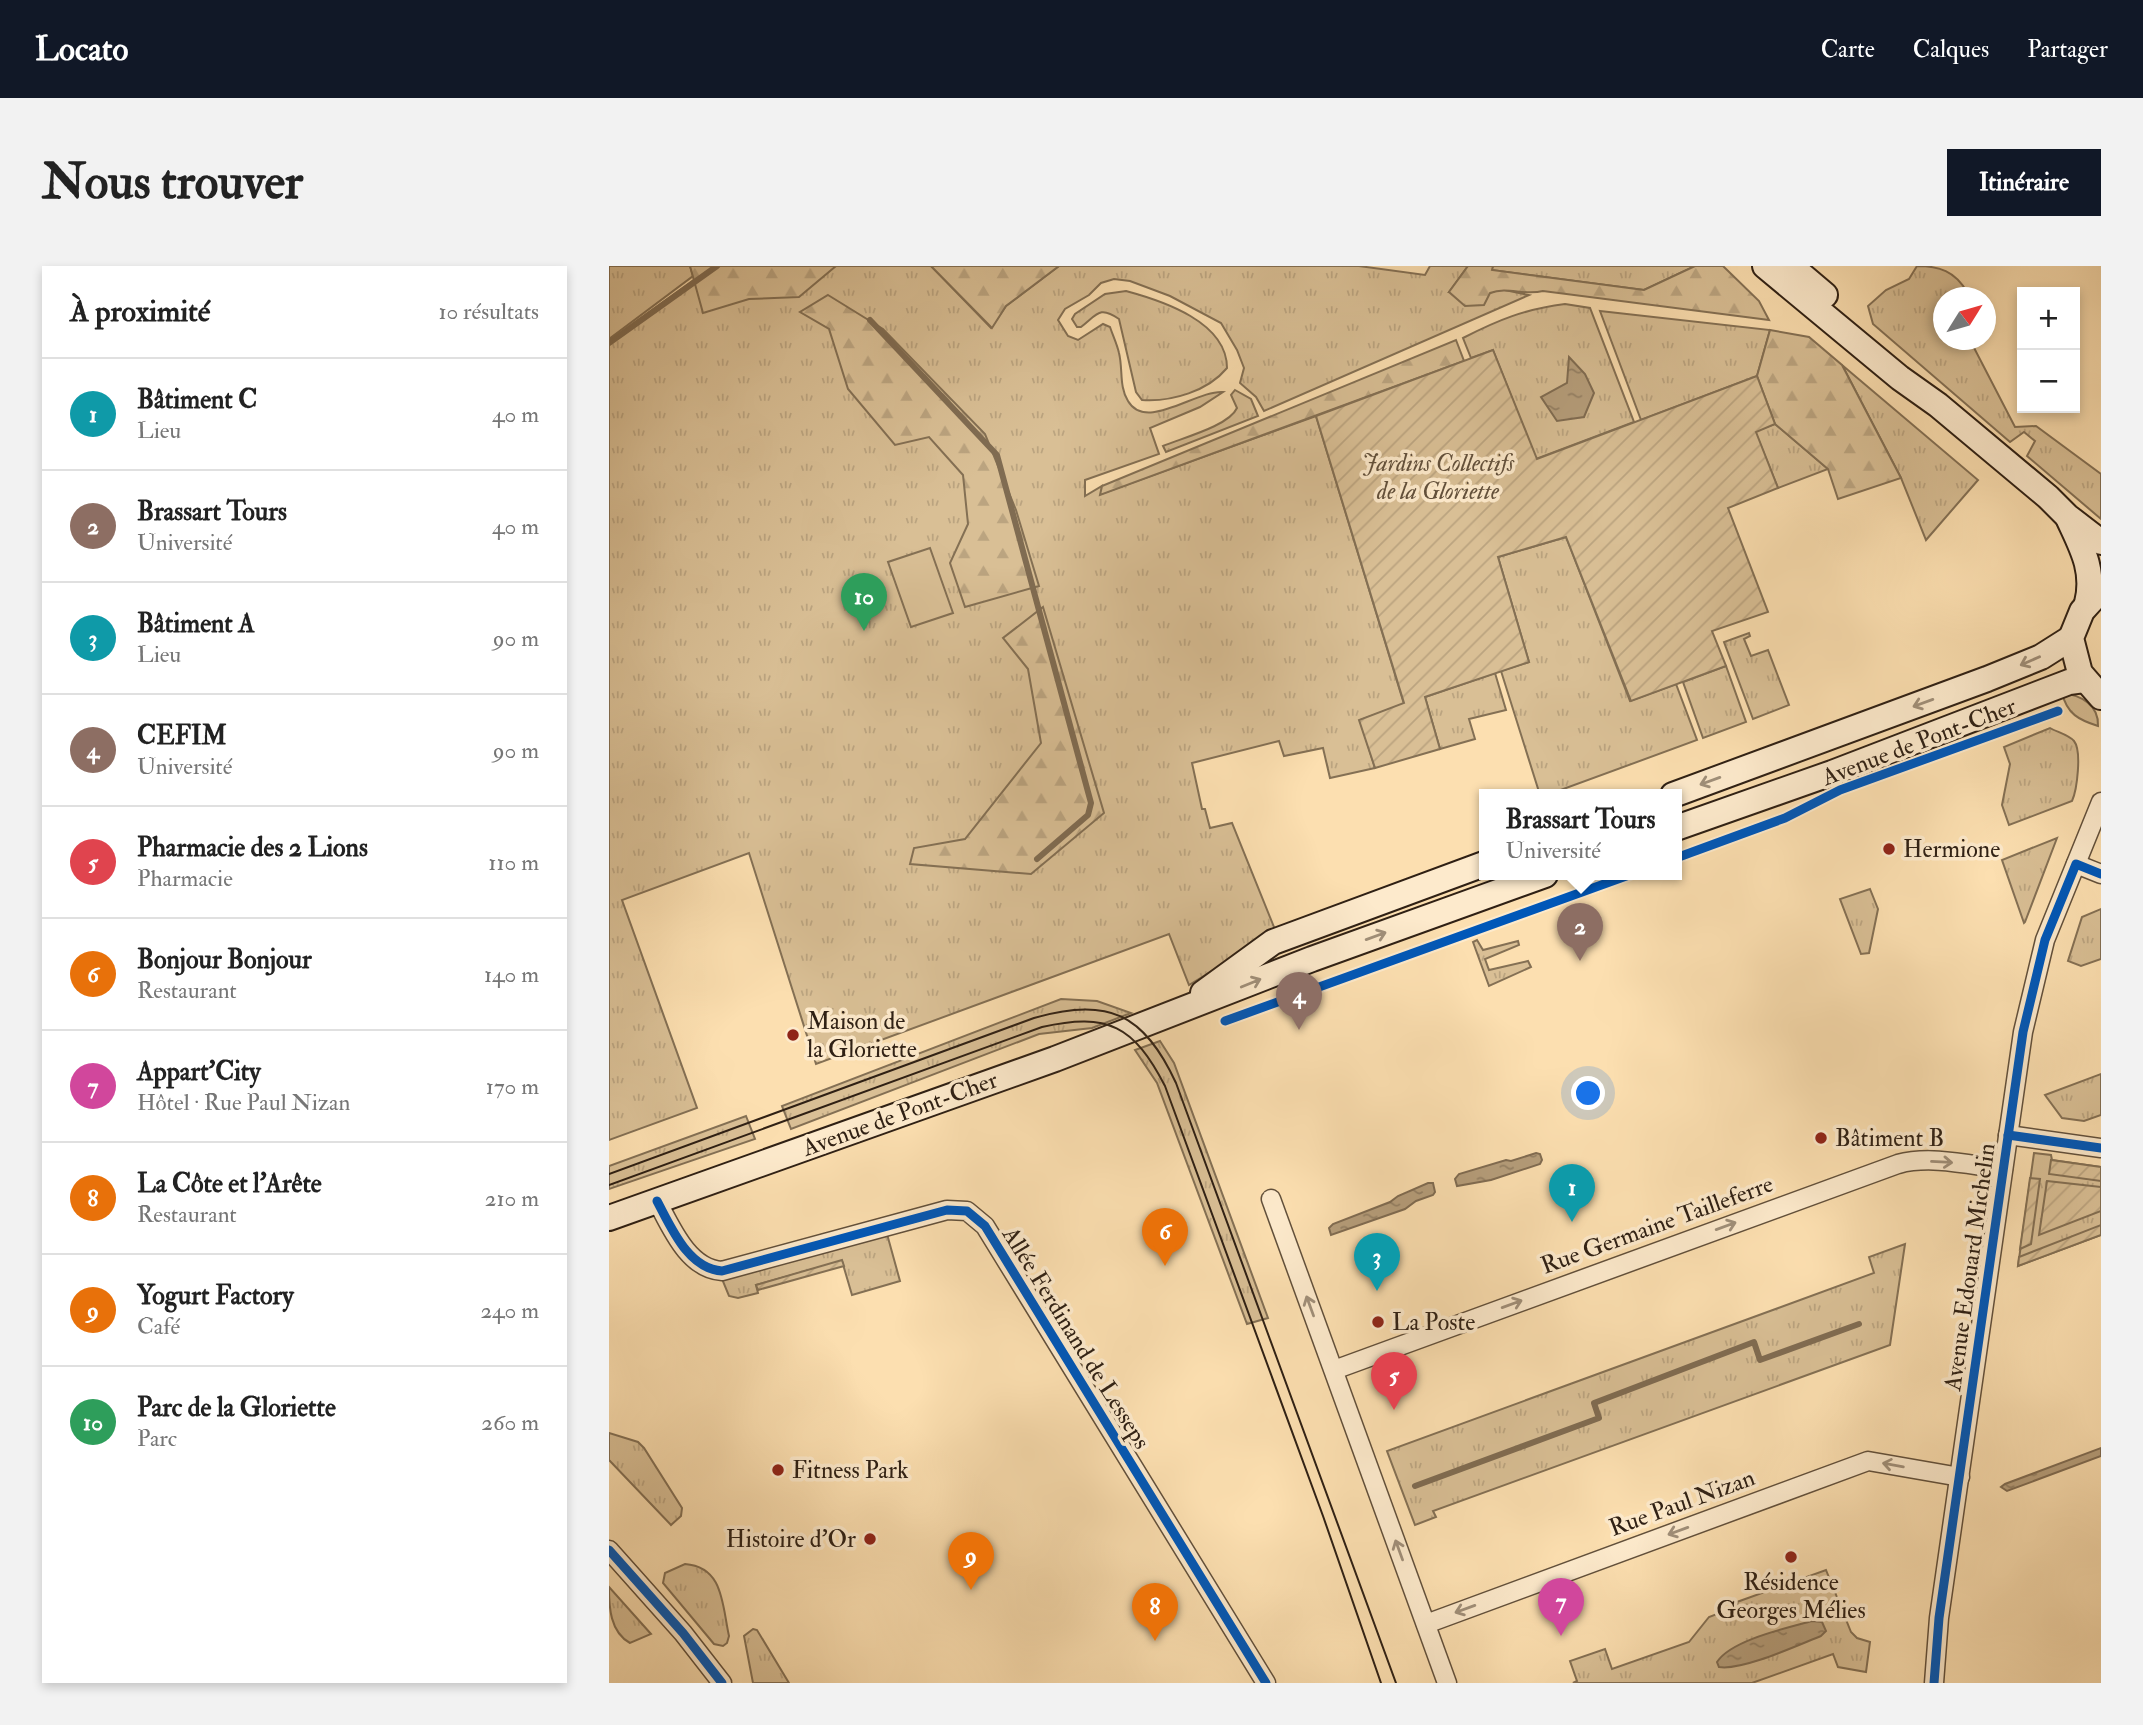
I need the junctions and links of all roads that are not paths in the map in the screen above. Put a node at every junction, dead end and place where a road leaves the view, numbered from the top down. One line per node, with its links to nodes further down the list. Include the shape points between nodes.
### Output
1 (1765, 266): 3 (main road)
2 (1791, 266): 3 (main road, via 1855,321)
3 (1938, 405): 4 (main road)
4 (2067, 516): 5 (main road); 6 (main road, via 2087,559)
5 (2101, 542)
6 (2094, 597): 7 (main road)
7 (2071, 638): 8 (main road, via 2077,667); 9 (main road, Avenue de Pont-Cher, one-way to 9, via 2041,657 1987,680)
8 (2096, 693): 11 (main road, Avenue de Pont-Cher, via 2069,682)
9 (1682, 792)
10 (2101, 802): 12 (street, Avenue Edouard Michelin)
11 (1682, 826)
12 (2076, 864): 14 (street); 17 (street, Avenue Edouard Michelin, via 2045,940)
13 (1479, 866): 16 (main road, Avenue de Pont-Cher, via 1273,942 1203,993)
14 (2101, 874)
15 (1531, 880): 16 (main road, Avenue de Pont-Cher, one-way to 15)
16 (1191, 1007): 21 (main road, Avenue de Pont-Cher)
17 (2008, 1135): 18 (street); 19 (street, Avenue Edouard Michelin)
18 (2101, 1149)
19 (2003, 1169): 23 (street, Rue Germaine Tailleferre, one-way to 19, via 1898,1164 1948,1162); 24 (street, Avenue Edouard Michelin)
20 (1271, 1199): 23 (street, one-way to 20)
21 (657, 1201): 22 (main road, Avenue de Pont-Cher); 28 (street, Allée Ferdinand de Lesseps, via 691,1256 722,1271 947,1210 967,1212 985,1226)
22 (609, 1218)
23 (1334, 1370): 26 (street, one-way to 23)
24 (1960, 1477): 26 (street, Rue Paul Nizan, one-way to 26, via 1868,1461); 30 (street, Avenue Edouard Michelin)
25 (609, 1550): 27 (street)
26 (1426, 1624): 29 (street)
27 (722, 1683)
28 (1266, 1683)
29 (1447, 1683)
30 (1934, 1683)

